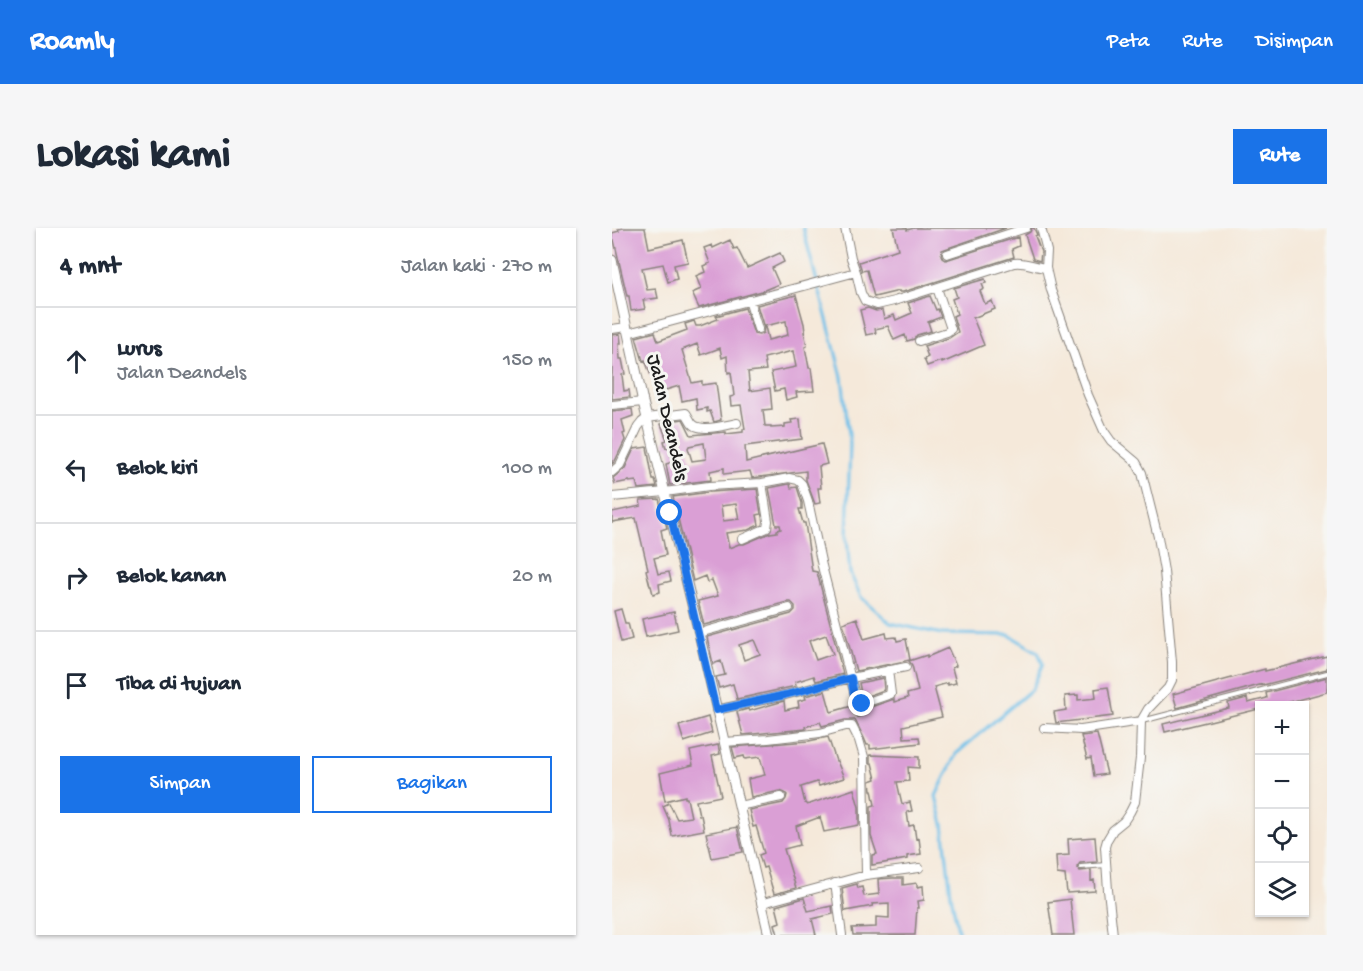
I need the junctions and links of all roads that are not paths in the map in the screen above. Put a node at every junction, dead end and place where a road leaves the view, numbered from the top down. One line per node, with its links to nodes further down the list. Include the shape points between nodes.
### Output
1 (845, 228): 8 (street)
2 (1026, 228): 4 (street)
3 (1041, 228): 7 (street, via 1047,251)
4 (1011, 230): 5 (street)
5 (947, 254)
6 (612, 260): 13 (street, Jalan Deandels)
7 (1046, 268): 9 (street, via 1014,263); 31 (street, via 1088,395 1104,431 1142,473 1158,537 1172,680)
8 (856, 272): 9 (street, via 861,293 870,304); 10 (street)
9 (937, 288): 14 (street, via 951,328)
10 (749, 300): 12 (street); 13 (street)
11 (612, 329): 13 (street)
12 (758, 329)
13 (627, 330): 15 (street, Jalan Deandels)
14 (919, 342)
15 (643, 402): 16 (street); 17 (street, Jalan Deandels)
16 (612, 405)
17 (647, 418): 18 (street, via 686,414 693,424 705,428); 19 (street, via 620,465); 21 (street, Jalan Deandels)
18 (737, 423)
19 (612, 471)
20 (762, 483): 21 (street); 23 (street, via 767,528); 29 (street, via 789,478 802,484)
21 (665, 492): 22 (street); 25 (street, Jalan Deandels)
22 (612, 497)
23 (742, 539)
24 (789, 608): 25 (street)
25 (699, 633): 30 (street, Jalan Deandels)
26 (906, 667): 27 (street)
27 (888, 670): 29 (street); 29 (street, via 891,694 862,704 855,700)
28 (1327, 673): 31 (lane)
29 (851, 678): 30 (street)
30 (716, 710): 33 (street, Jalan Deandels)
31 (1141, 721): 32 (street, via 1081,730); 36 (street, via 1134,802 1107,840)
32 (1044, 728)
33 (724, 742): 35 (street, Jalan Deandels); 39 (street, via 852,726 864,757)
34 (781, 797): 35 (street)
35 (739, 806): 41 (street, Jalan Deandels)
36 (1107, 865): 37 (lane); 44 (street)
37 (1081, 867)
38 (919, 868): 39 (street)
39 (866, 875): 40 (street)
40 (835, 882): 41 (street); 43 (street)
41 (763, 903): 42 (street, Jalan Deandels)
42 (769, 935)
43 (842, 935)
44 (1113, 935)

